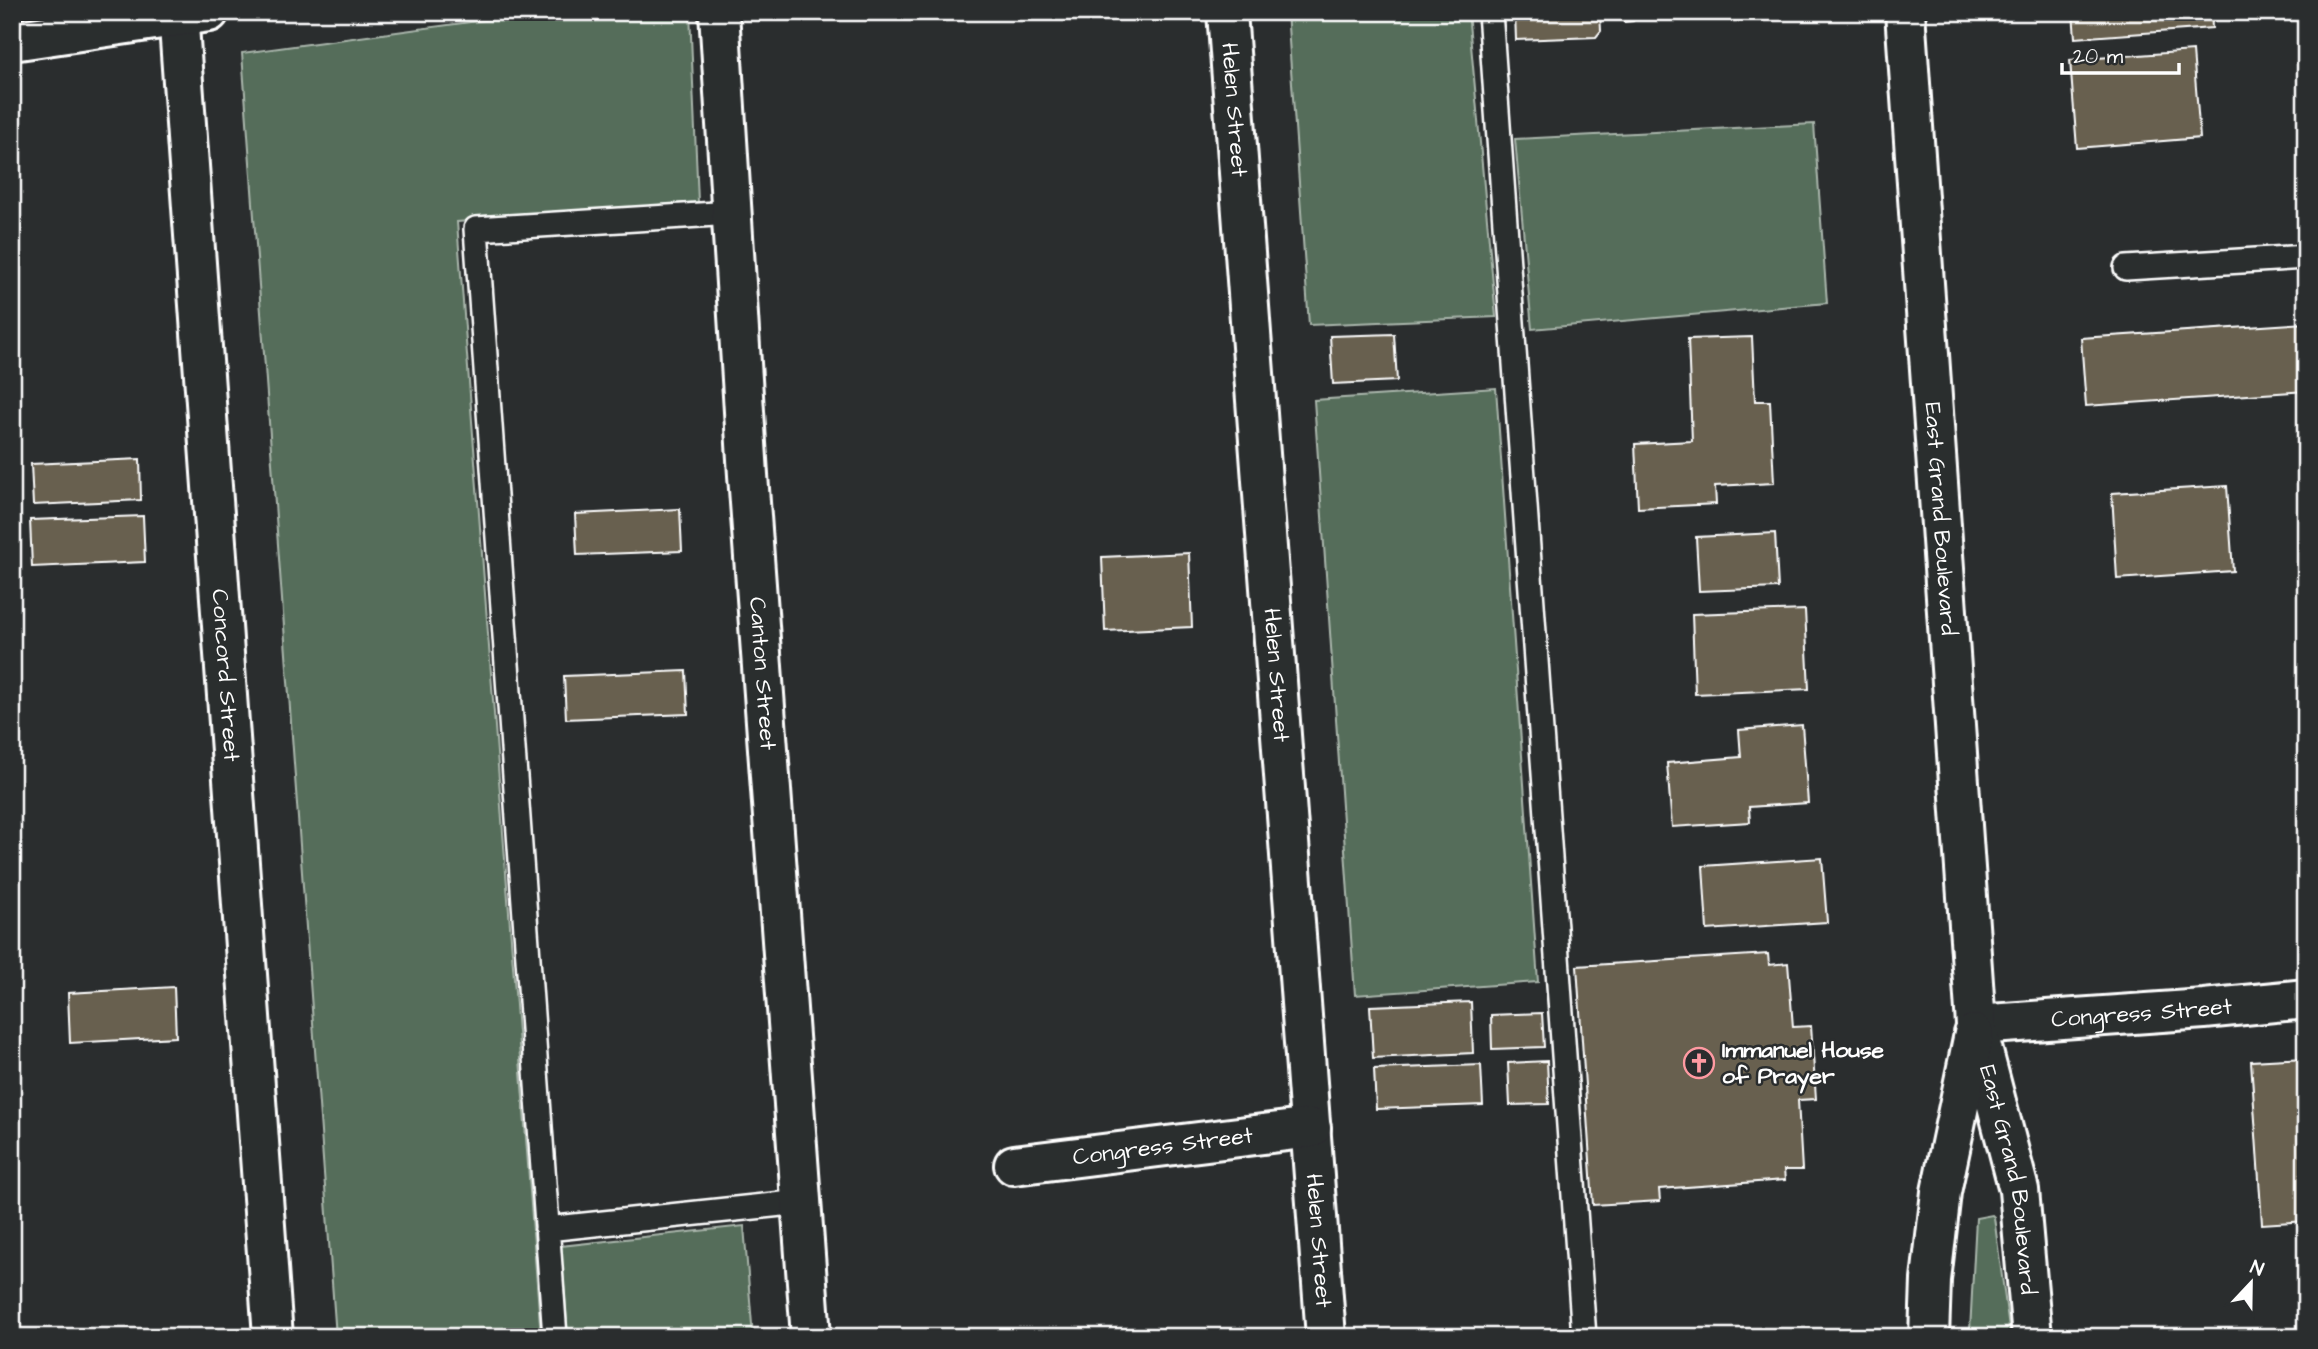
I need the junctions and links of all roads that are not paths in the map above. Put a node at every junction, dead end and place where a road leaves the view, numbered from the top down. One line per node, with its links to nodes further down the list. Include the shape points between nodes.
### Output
1 (719, 12): 7 (street, Canton Street)
2 (1227, 12): 12 (street, Helen Street)
3 (1490, 12): 20 (lane)
4 (1905, 12): 11 (street, East Grand Boulevard)
5 (188, 14): 6 (street); 16 (street, Concord Street)
6 (12, 41)
7 (732, 213): 14 (street, Canton Street); 15 (lane, via 476,229)
8 (2306, 257): 9 (lane)
9 (2126, 268)
10 (2306, 999): 11 (street, Congress Street)
11 (1976, 1025): 21 (street, East Grand Boulevard, via 1941,1192); 22 (street, East Grand Boulevard, via 2019,1190)
12 (1311, 1128): 13 (street, Congress Street); 19 (street, Helen Street)
13 (1014, 1165)
14 (801, 1202): 15 (lane); 18 (street, Canton Street)
15 (547, 1229): 17 (lane)
16 (273, 1337)
17 (555, 1337)
18 (811, 1337)
19 (1326, 1337)
20 (1584, 1337)
21 (1929, 1337)
22 (2032, 1337)

